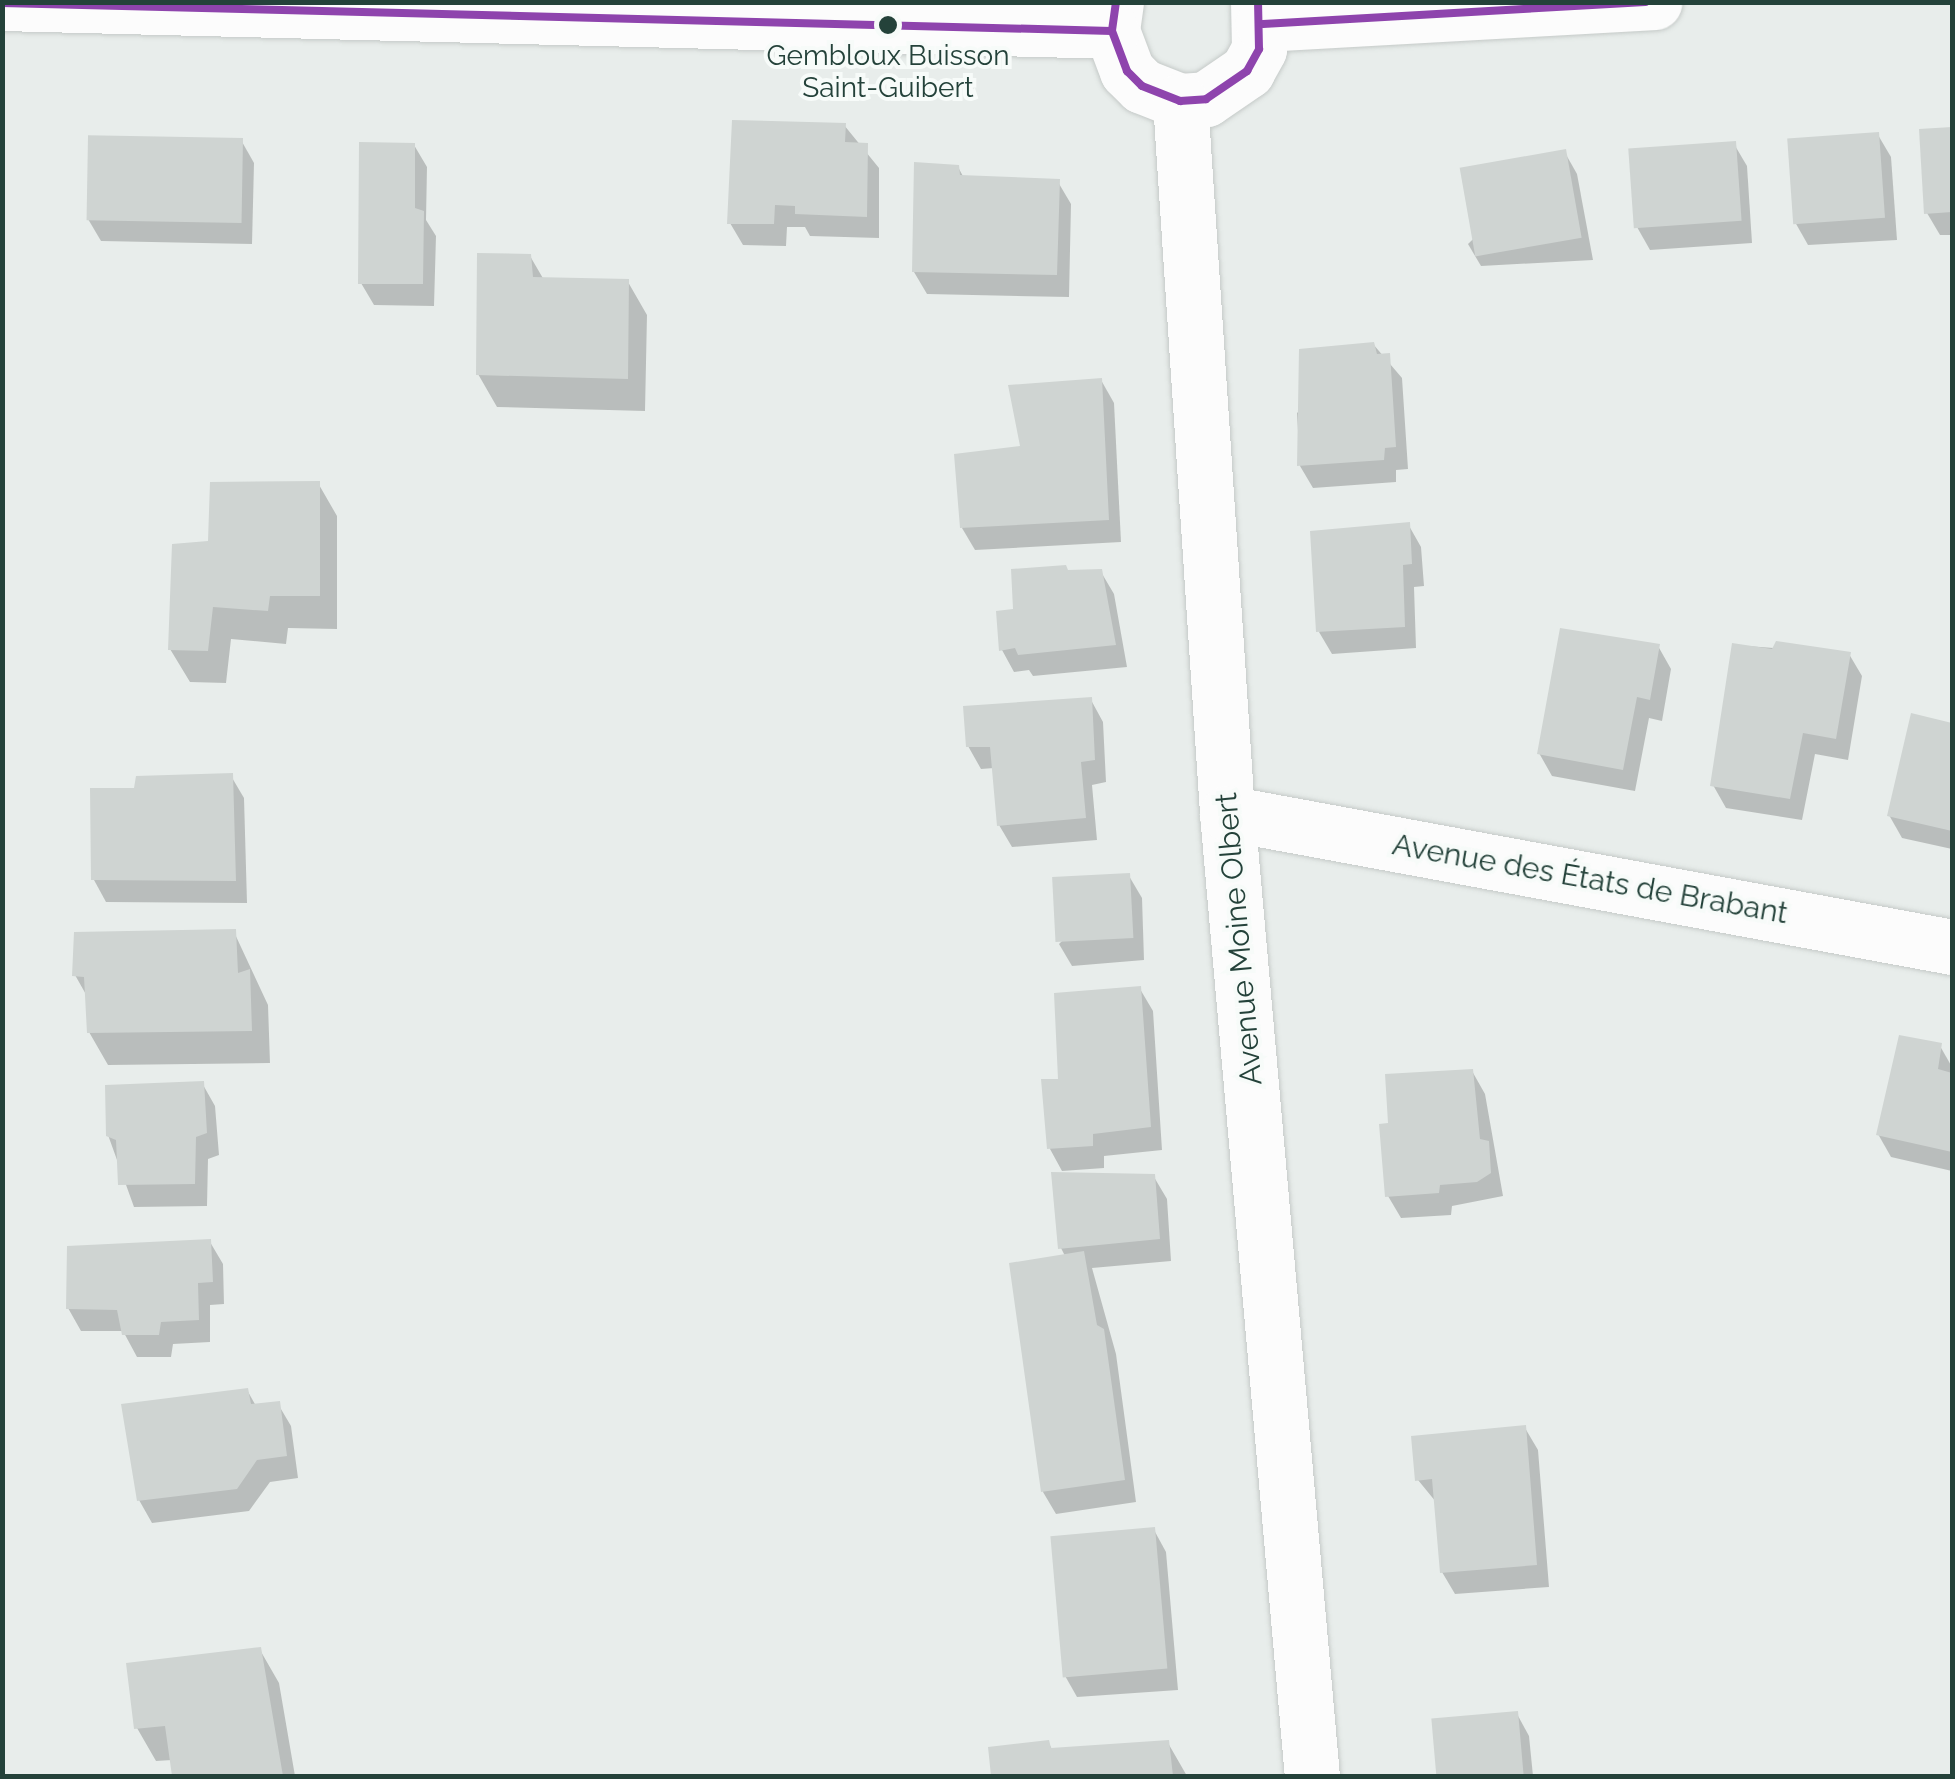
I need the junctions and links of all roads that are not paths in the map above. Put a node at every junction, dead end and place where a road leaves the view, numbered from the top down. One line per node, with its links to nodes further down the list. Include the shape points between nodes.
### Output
1 (1654, 2): 3 (street)
2 (2, 3): 4 (street)
3 (1260, 13): 5 (street, via 1259,49 1228,88)
4 (1114, 17): 5 (street, via 1134,78)
5 (1180, 101): 6 (street, Avenue Moine Olbert)
6 (1228, 813): 7 (street, Avenue des États de Brabant); 8 (street, Avenue Moine Olbert)
7 (1952, 946)
8 (1312, 1776)

